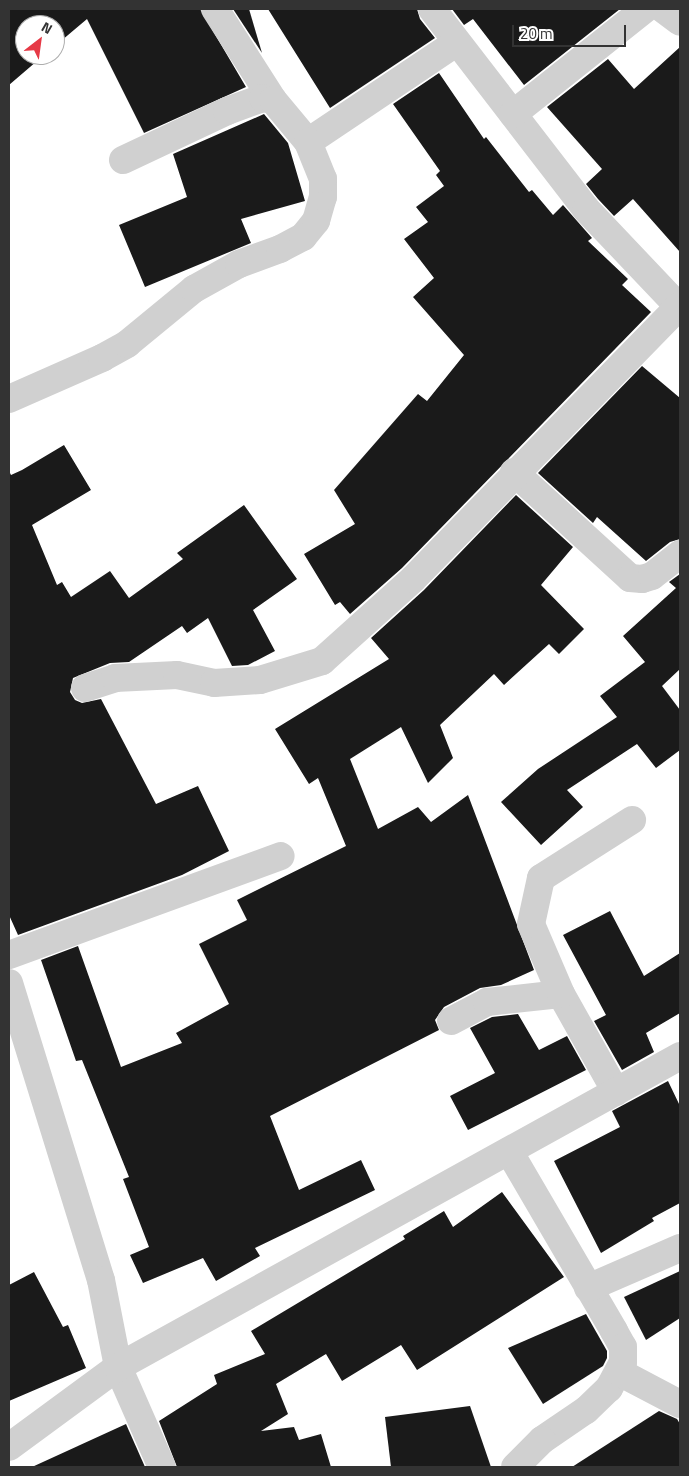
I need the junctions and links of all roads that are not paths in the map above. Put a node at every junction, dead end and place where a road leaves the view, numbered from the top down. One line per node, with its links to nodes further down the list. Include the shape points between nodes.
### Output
1 (215, 9): 7 (street)
2 (432, 9): 6 (street)
3 (645, 9): 8 (street)
4 (664, 9): 5 (street)
5 (680, 22)
6 (456, 43): 8 (street); 9 (street)
7 (273, 100): 9 (street); 10 (street, via 253,100)
8 (513, 114): 11 (street, via 586,208)
9 (308, 142): 12 (street, via 323,179 323,197 316,221 303,237 238,264 194,289 127,344 102,358)
10 (123, 160)
11 (679, 306): 13 (street)
12 (9, 399)
13 (514, 472): 14 (street, via 630,578 652,576); 15 (street, via 413,579 322,661 260,680 214,683 177,675 115,678)
14 (679, 559)
15 (85, 688)
16 (632, 820): 20 (street, via 541,878 531,924)
17 (281, 856): 18 (street)
18 (9, 955)
19 (9, 984): 27 (street, via 101,1280)
20 (561, 994): 21 (street, via 486,1002); 23 (street)
21 (451, 1021)
22 (680, 1056): 23 (street)
23 (616, 1092): 24 (street)
24 (509, 1151): 26 (street); 27 (street)
25 (680, 1248): 26 (street)
26 (588, 1288): 28 (street, via 622,1347)
27 (118, 1367): 30 (street); 31 (street)
28 (619, 1372): 29 (street); 32 (street, via 609,1388 586,1410 542,1440)
29 (680, 1404)
30 (9, 1447)
31 (162, 1467)
32 (515, 1467)

